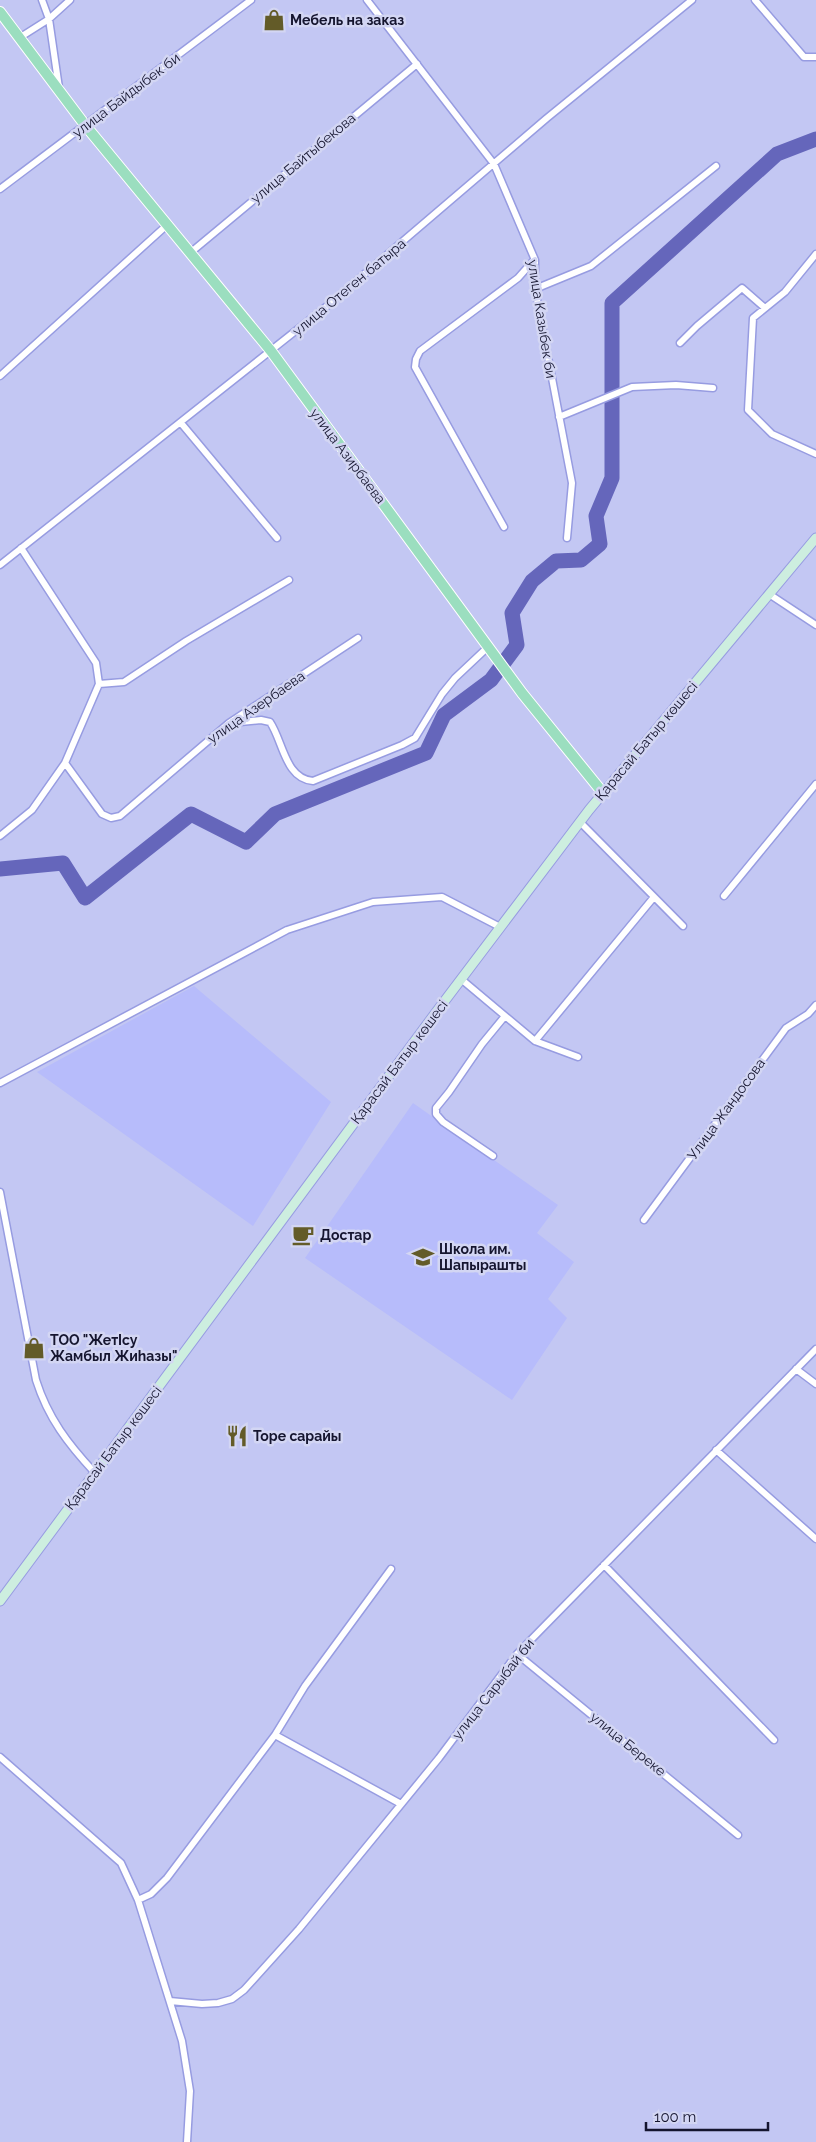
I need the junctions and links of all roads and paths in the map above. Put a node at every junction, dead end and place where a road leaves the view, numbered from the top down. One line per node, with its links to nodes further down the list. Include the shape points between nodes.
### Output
1 (42, 0): 8 (street)
2 (70, 0): 8 (street)
3 (251, 0): 13 (street, улица Байдыбек би)
4 (367, 0): 11 (street, улица Казыбек би)
5 (692, 0): 14 (street, улица Отеген батыра)
6 (755, 0): 10 (street, via 804,57)
7 (0, 12): 9 (main road)
8 (49, 19): 9 (street); 12 (street)
9 (19, 38): 12 (main road)
10 (816, 57)
11 (417, 64): 14 (street, улица Казыбек би); 18 (street, улица Байтыбекова)
12 (60, 92): 13 (main road)
13 (85, 125): 16 (street, улица Байдыбек би); 17 (main road, улица Азирбаева)
14 (494, 164): 20 (street, улица Казыбек би); 24 (street, улица Отеген батыра)
15 (716, 166): 21 (street, via 591,266)
16 (0, 189)
17 (167, 225): 18 (main road, улица Азирбаева); 25 (street)
18 (190, 253): 24 (main road, улица Азирбаева)
19 (816, 254): 22 (street, via 785,292)
20 (535, 260): 21 (street, улица Казыбек би); 30 (street, via 518,278 420,351 415,367)
21 (534, 289): 27 (street, улица Казыбек би)
22 (765, 308): 23 (street, via 742,288); 29 (street, via 752,318 748,410 772,434)
23 (680, 343)
24 (271, 352): 28 (street, улица Отеген батыра); 40 (main road, улица Азирбаева)
25 (0, 376)
26 (713, 388): 27 (street, via 676,385 632,387)
27 (559, 416): 32 (street, улица Казыбек би, via 572,483)
28 (181, 423): 31 (street); 34 (street, улица Отеген батыра)
29 (816, 454)
30 (504, 527)
31 (277, 538)
32 (567, 538)
33 (816, 538): 37 (main road, Қарасай Батыр көшесі)
34 (21, 548): 35 (street, улица Отеген батыра); 41 (street, via 96,663)
35 (0, 565)
36 (289, 580): 41 (street, via 124,682)
37 (769, 594): 38 (street); 45 (main road, Қарасай Батыр көшесі)
38 (816, 625)
39 (358, 638): 42 (street, улица Азербаева)
40 (492, 649): 42 (street, via 455,678 415,738 313,781 303,780 296,774 270,722); 45 (main road, улица Азирбаева)
41 (99, 684): 43 (street)
42 (228, 723): 43 (street, улица Азербаева, via 120,816 111,818 102,814)
43 (64, 763): 47 (street, via 32,810)
44 (816, 784): 48 (street)
45 (603, 793): 46 (main road, Қарасай Батыр көшесі)
46 (580, 822): 49 (street); 51 (main road, Қарасай Батыр көшесі)
47 (0, 836)
48 (724, 896)
49 (654, 897): 50 (street); 55 (street)
50 (683, 926)
51 (500, 927): 52 (main road, Қарасай Батыр көшесі); 57 (street, via 442,897 373,902 287,930)
52 (461, 979): 54 (street); 65 (main road, Қарасай Батыр көшесі)
53 (816, 1005): 60 (street, Улица Жандосова, via 786,1028)
54 (505, 1016): 55 (street); 58 (street, via 436,1108 436,1114 443,1122)
55 (535, 1041): 56 (street)
56 (578, 1057)
57 (0, 1083)
58 (493, 1156)
59 (0, 1192): 65 (street, via 36,1380 44,1403 70,1446)
60 (644, 1220)
61 (816, 1349): 62 (street, улица Сарыбай би)
62 (796, 1369): 63 (street); 64 (street, улица Сарыбай би)
63 (816, 1384)
64 (716, 1450): 66 (street); 67 (street, улица Сарыбай би)
65 (95, 1472): 69 (main road, Қарасай Батыр көшесі)
66 (816, 1539)
67 (604, 1565): 70 (street, улица Сарыбай би); 72 (street)
68 (391, 1569): 71 (street, via 305,1686)
69 (0, 1601)
70 (517, 1654): 74 (street, улица Сарыбай би); 75 (street, улица Береке)
71 (275, 1735): 74 (street); 76 (street, via 167,1878 151,1894)
72 (774, 1740)
73 (0, 1757): 76 (street, via 121,1863)
74 (401, 1804): 77 (street, улица Сарыбай би, via 299,1929 244,1990 232,1999 218,2003)
75 (738, 1835)
76 (138, 1900): 77 (street)
77 (170, 2001): 78 (street, via 182,2041 190,2091)
78 (187, 2142)

